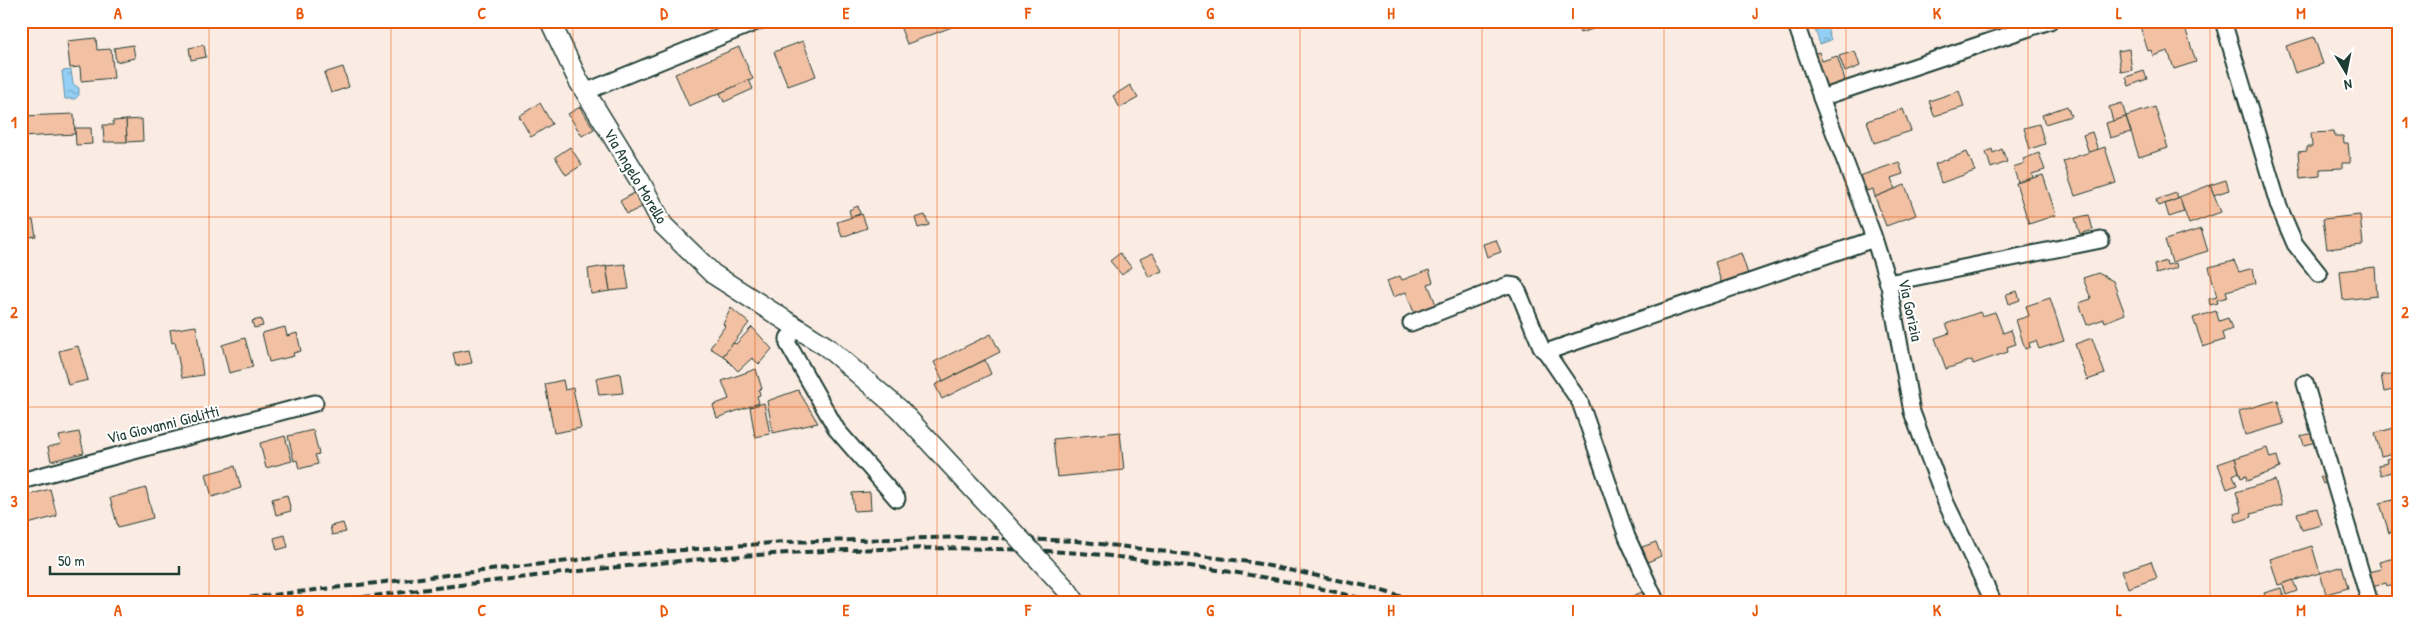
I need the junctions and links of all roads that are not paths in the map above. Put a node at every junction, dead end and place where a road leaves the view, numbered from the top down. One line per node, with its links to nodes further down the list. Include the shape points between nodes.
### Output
1 (550, 21): 6 (street, Via Angelo Morello)
2 (759, 21): 6 (street)
3 (1795, 21): 7 (street, Via Gorizia)
4 (2050, 21): 7 (street)
5 (2223, 21): 10 (street, via 2279,207 2296,244)
6 (585, 92): 13 (street, Via Angelo Morello, via 640,180 663,224 713,274)
7 (1821, 98): 8 (street, Via Gorizia)
8 (1874, 239): 11 (street, Via Gorizia); 14 (street)
9 (2101, 240): 11 (street)
10 (2319, 274)
11 (1888, 283): 21 (street, Via Gorizia, via 1912,412 1946,502)
12 (1411, 323): 14 (street, via 1508,285 1515,286)
13 (798, 328): 18 (street, via 788,338 788,344 837,430); 19 (street, Via Angelo Morello, bridge, via 827,347 899,409)
14 (1546, 352): 20 (street, via 1580,402 1627,537)
15 (2306, 383): 22 (street)
16 (315, 403): 17 (street, Via Giovanni Giolitti)
17 (21, 481)
18 (896, 499)
19 (1071, 597)
20 (1657, 603)
21 (1994, 603)
22 (2370, 603)

